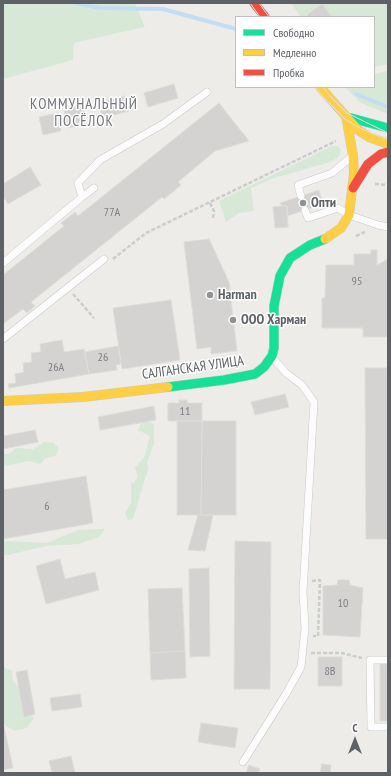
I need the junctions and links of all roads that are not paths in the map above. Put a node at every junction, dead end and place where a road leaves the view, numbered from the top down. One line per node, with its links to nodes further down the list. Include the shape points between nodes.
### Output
1 (254, 3): 2 (street)
2 (264, 16)
3 (321, 88): 5 (street)
4 (207, 92): 13 (lane, via 163,124 100,160 78,183)
5 (346, 116): 6 (street); 7 (street, via 358,130); 9 (street)
6 (388, 128)
7 (388, 144)
8 (388, 152): 11 (street, via 368,164)
9 (353, 155): 11 (street); 12 (lane, via 332,173 298,185)
10 (94, 188): 13 (lane)
11 (353, 188): 15 (street)
12 (301, 196)
13 (82, 197): 18 (lane)
14 (305, 210): 15 (lane, via 308,218 338,208)
15 (349, 215): 16 (lane); 20 (street, via 341,228 326,240 310,245 290,258 280,276 274,306)
16 (388, 227)
17 (106, 261): 19 (lane)
18 (3, 263)
19 (3, 339)
20 (272, 356): 21 (street, САЛГАНСКАЯ УЛИЦА, via 264,367 254,374 224,380 83,397); 24 (lane, via 286,373 302,384 314,402 304,581 304,635 301,667)
21 (3, 401)
22 (388, 660): 23 (lane, via 370,660 371,727)
23 (388, 727)
24 (243, 762)

